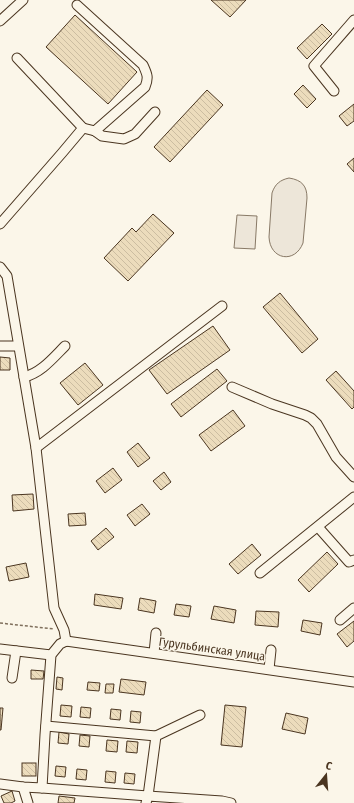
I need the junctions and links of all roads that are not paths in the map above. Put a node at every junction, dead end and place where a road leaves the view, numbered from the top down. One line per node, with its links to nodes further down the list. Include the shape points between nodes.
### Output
1 (23, 0): 4 (street)
2 (78, 5): 9 (street, via 143,65 148,80 145,87)
3 (354, 20): 6 (street, via 314,66)
4 (0, 21)
5 (17, 58): 8 (street)
6 (334, 91)
7 (156, 112): 9 (street, via 135,134 124,139 102,136)
8 (83, 128): 9 (street); 10 (street)
9 (95, 131)
10 (0, 224)
11 (0, 267): 14 (street, via 7,276)
12 (222, 306): 18 (street)
13 (0, 346): 14 (street)
14 (18, 346): 16 (street)
15 (65, 346): 16 (street, via 39,371)
16 (24, 377): 18 (street)
17 (232, 387): 19 (street, via 311,418 336,457)
18 (36, 448): 27 (street, via 54,608)
19 (354, 477)
20 (354, 497): 21 (street)
21 (318, 527): 22 (street, via 349,562); 23 (street)
22 (354, 560)
23 (260, 573)
24 (354, 608): 25 (street)
25 (340, 620)
26 (156, 633): 31 (street)
27 (66, 640): 31 (street, Гурульбинская улица); 32 (street)
28 (0, 649): 30 (street)
29 (271, 650): 33 (street)
30 (16, 651): 32 (street); 34 (street)
31 (154, 653): 33 (street, Гурульбинская улица)
32 (51, 655): 37 (street)
33 (269, 669): 35 (street, Гурульбинская улица)
34 (12, 678)
35 (354, 682)
36 (200, 715): 38 (street)
37 (46, 726): 38 (street); 41 (street)
38 (156, 736): 42 (street)
39 (0, 784): 40 (street)
40 (23, 787): 41 (street); 43 (street)
41 (42, 788): 42 (street)
42 (147, 800): 44 (street)
43 (28, 803)
44 (231, 803)

